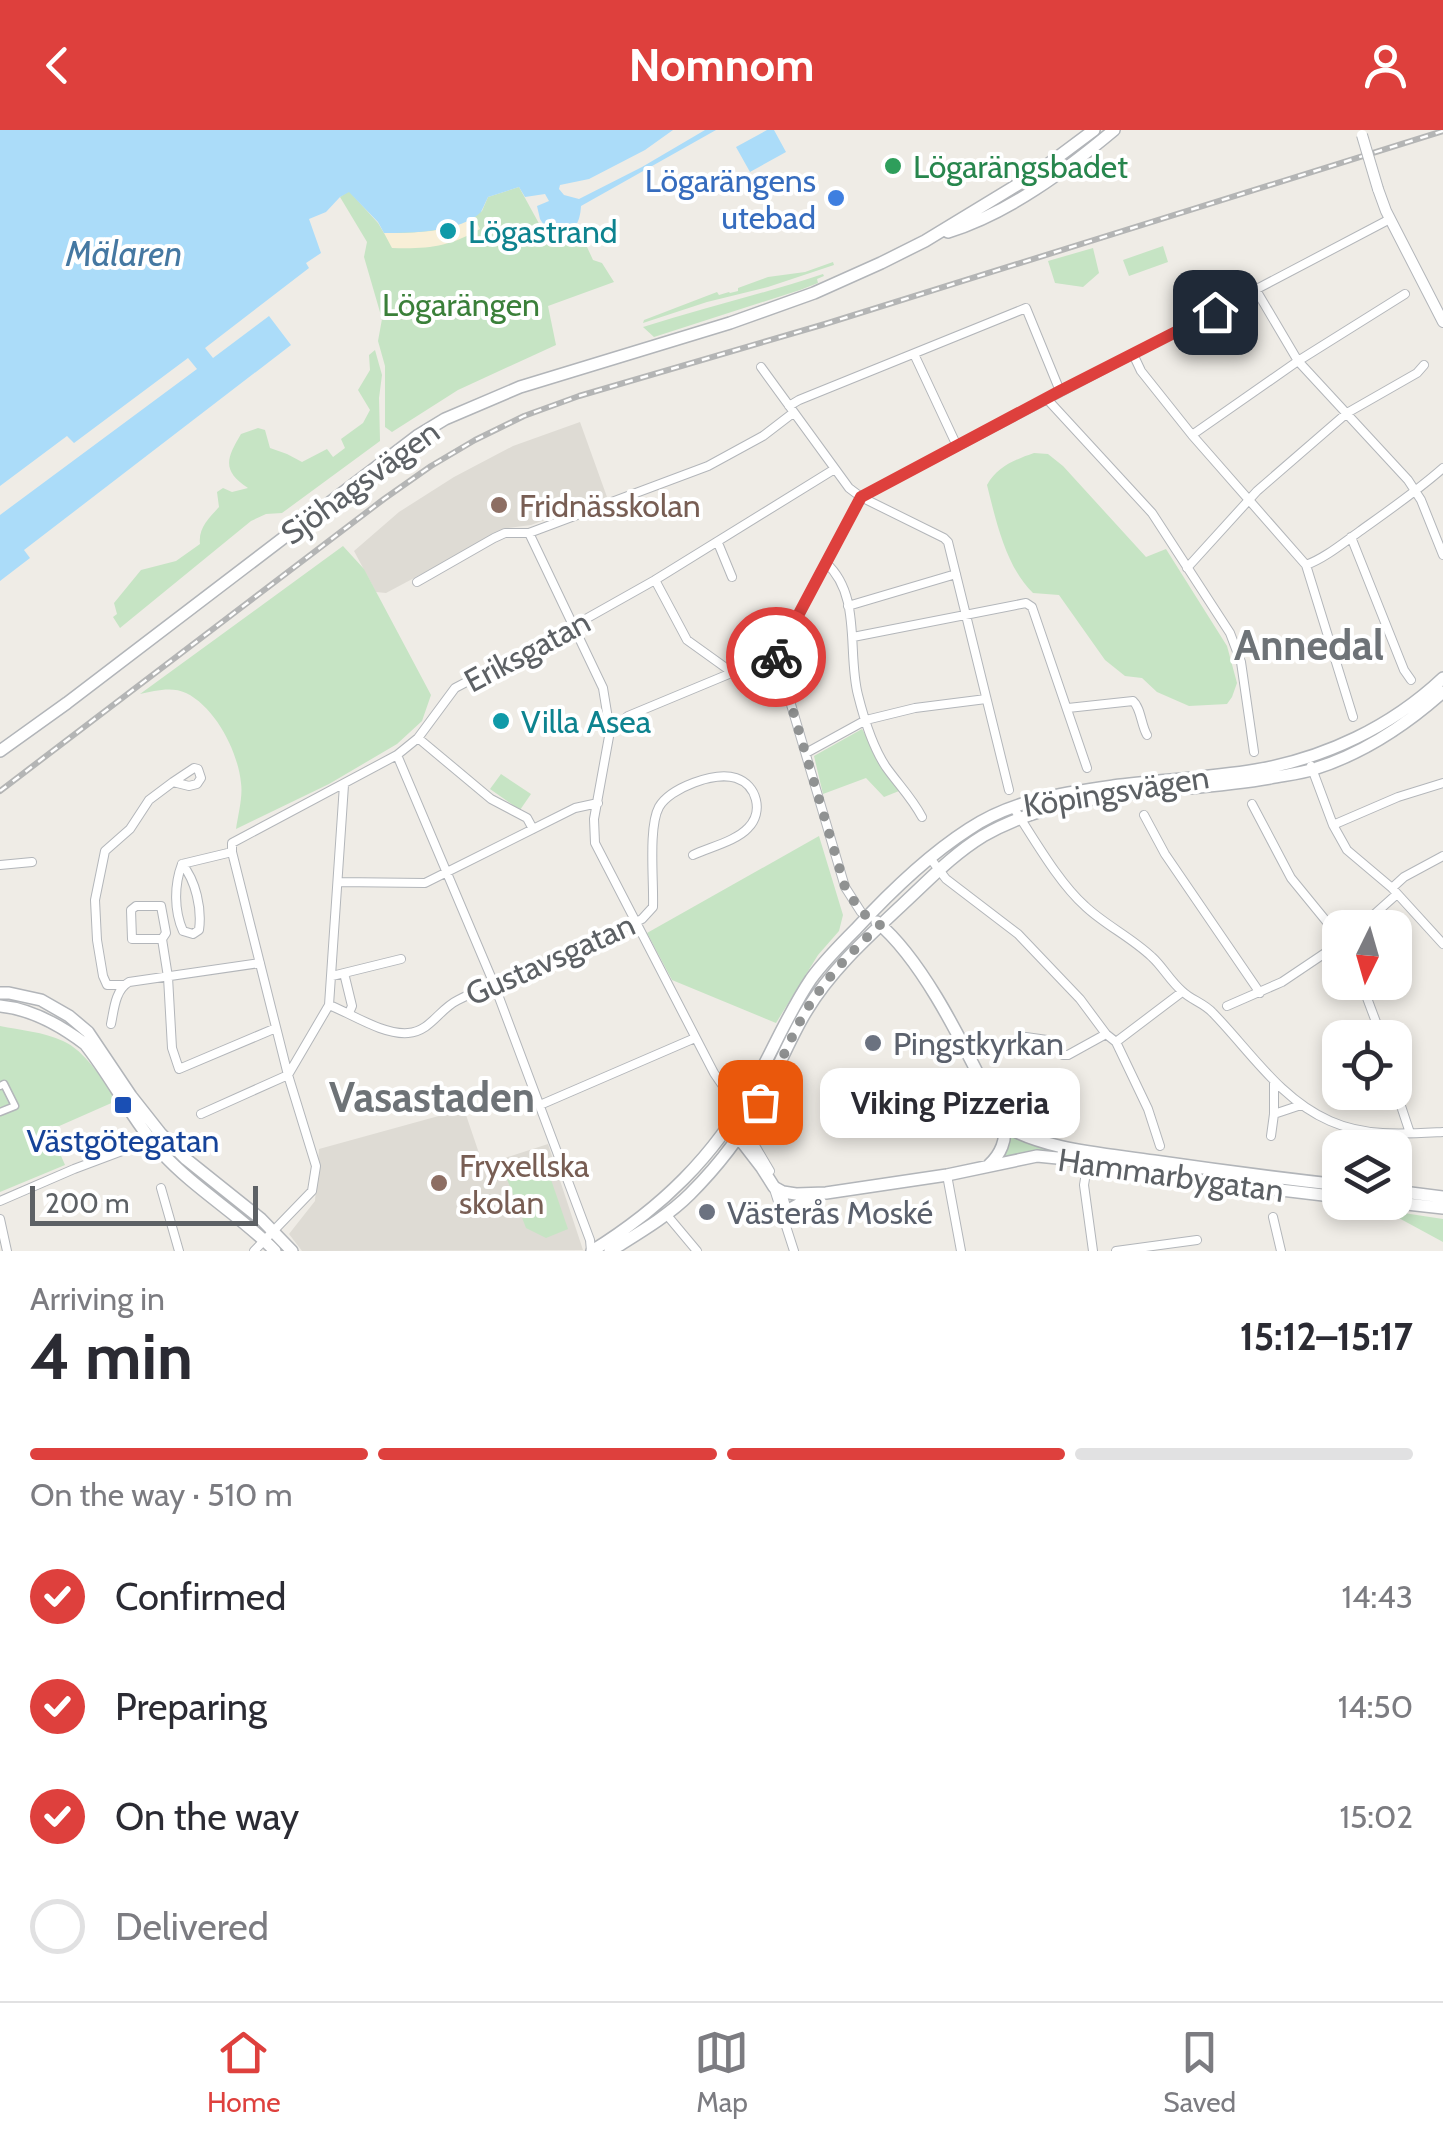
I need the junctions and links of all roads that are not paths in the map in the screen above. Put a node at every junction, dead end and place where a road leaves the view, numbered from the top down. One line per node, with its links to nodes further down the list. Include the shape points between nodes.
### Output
1 (1095, 130): 4 (main road); 6 (main road, Sjöhagsvägen)
2 (1114, 130): 4 (main road, Sjöhagsvägen)
3 (1361, 132): 5 (street, bridge)
4 (1077, 159): 6 (main road, Sjöhagsvägen, via 968,226)
5 (1390, 219): 7 (street); 9 (street)
6 (934, 236): 53 (main road, Sjöhagsvägen, via 814,293 520,387 445,420)
7 (1256, 290): 11 (street); 12 (street)
8 (1405, 294): 12 (street)
9 (1443, 322)
10 (914, 354): 15 (street, via 1026,308); 17 (street); 20 (street)
11 (1133, 354): 15 (street); 19 (street)
12 (1298, 360): 18 (street); 19 (street)
13 (1424, 365): 18 (street)
14 (761, 367): 17 (street)
15 (1060, 391): 16 (street)
16 (1047, 398): 20 (street); 32 (street, via 1152,513)
17 (791, 409): 22 (street); 26 (street, via 763,436 708,466)
18 (1348, 413): 23 (street); 25 (street)
19 (1192, 435): 25 (street)
20 (957, 446): 24 (street)
21 (1443, 468): 23 (street)
22 (833, 470): 24 (street); 28 (street, Eriksgatan)
23 (1416, 491): 27 (street); 29 (street)
24 (861, 497): 30 (street); 33 (street, via 944,538)
25 (1249, 500): 31 (street); 32 (street)
26 (529, 532): 36 (street, via 505,533); 39 (street)
27 (1351, 538): 31 (street); 44 (street)
28 (718, 544): 34 (street); 35 (street, Eriksgatan)
29 (1443, 555)
30 (826, 564): 37 (street, via 839,576); 41 (street)
31 (1306, 565): 48 (street)
32 (1187, 568): 54 (street, via 1238,651)
33 (956, 574): 37 (street); 38 (street)
34 (732, 577)
35 (655, 580): 39 (street, Eriksgatan); 42 (street, via 687,640)
36 (417, 582)
37 (848, 606): 40 (street)
38 (967, 616): 40 (street); 46 (street); 47 (street, via 1032,606)
39 (575, 625): 50 (street, via 603,688); 52 (street, Eriksgatan, via 455,688)
40 (853, 637): 49 (street)
41 (775, 659): 42 (street); 55 (street)
42 (733, 672): 50 (street)
43 (1443, 678): 57 (main road, Köpingsvägen, via 1385,722)
44 (1411, 680)
45 (1443, 692): 57 (main road, Köpingsvägen, via 1376,740)
46 (986, 698): 49 (street); 62 (street)
47 (1068, 708): 51 (street, via 1132,701); 58 (street)
48 (1353, 718)
49 (866, 720): 55 (street); 67 (street, via 883,762)
50 (610, 730): 63 (street)
51 (1147, 735)
52 (418, 738): 56 (street, Eriksgatan); 70 (street)
53 (0, 751)
54 (1254, 752)
55 (806, 753): 82 (street, via 845,887)
56 (397, 755): 61 (street, Eriksgatan); 78 (street)
57 (1310, 764): 65 (main road, Köpingsvägen, via 1063,793); 68 (main road, Köpingsvägen, via 1247,782 1099,798); 69 (street)
58 (1087, 768)
59 (173, 782): 95 (street, via 104,852 95,894 97,940 107,985)
60 (1443, 782): 69 (street)
61 (344, 785): 71 (street, Eriksgatan); 79 (street)
62 (1009, 790)
63 (598, 803): 70 (street); 84 (street, via 595,843)
64 (1252, 804): 83 (street, via 1291,878)
65 (1013, 807): 68 (street); 75 (main road, Köpingsvägen, via 972,827)
66 (1144, 815): 97 (street)
67 (922, 817)
68 (1021, 820): 75 (main road, Köpingsvägen); 96 (street, via 1075,896 1154,958)
69 (1334, 825): 80 (street, via 1348,850)
70 (533, 828): 78 (street)
71 (232, 848): 76 (street, Eriksgatan); 90 (street)
72 (693, 854): 84 (street, Gustavsgatan, via 752,824 757,800 744,782 726,776 704,780 660,806 653,832 653,907)
73 (1443, 856): 80 (street, via 1404,877)
74 (32, 862): 77 (street)
75 (934, 863): 82 (main road, Köpingsvägen); 85 (main road, Köpingsvägen); 105 (street, via 1018,934)
76 (182, 864): 76 (street, via 200,914 193,934 183,931 178,915)
77 (0, 865)
78 (446, 872): 79 (street, via 424,883); 94 (street)
79 (338, 882): 92 (street)
80 (1394, 891): 81 (street); 87 (street)
81 (1376, 910)
82 (867, 916): 85 (main road); 116 (main road, Köpingsvägen, via 796,1003)
83 (1322, 917)
84 (635, 922): 94 (street, Gustavsgatan); 107 (street)
85 (880, 925): 109 (main road, via 909,955); 116 (main road, Köpingsvägen, via 817,994 765,1093)
86 (162, 939): 86 (street, via 132,940 131,910 161,906); 93 (street)
87 (1443, 944)
88 (1322, 953): 97 (street)
89 (400, 959): 91 (street)
90 (260, 964): 93 (street); 104 (street)
91 (344, 973): 92 (street); 102 (street)
92 (332, 976): 99 (street)
93 (168, 977): 95 (street); 104 (street, via 179,1070)
94 (494, 984): 102 (street, Gustavsgatan, via 450,1004 416,1032 385,1030); 115 (street)
95 (123, 985): 103 (street)
96 (1182, 992): 108 (street); 112 (street, via 1212,1012)
97 (1260, 993): 101 (street)
98 (0, 994): 147 (main road, via 41,1000 88,1032 168,1142)
99 (329, 1004): 102 (street, Gustavsgatan); 110 (street)
100 (0, 1006): 147 (main road, via 43,1018 85,1044 161,1152)
101 (1226, 1006)
102 (350, 1013)
103 (111, 1024)
104 (276, 1028): 110 (street)
105 (1106, 1034): 106 (street, via 1068,1055 1046,1040); 108 (street)
106 (1026, 1037)
107 (695, 1038): 115 (street); 116 (street)
108 (1116, 1042): 127 (street)
109 (978, 1074): 111 (street, via 870,1113); 120 (main road)
110 (288, 1075): 118 (street); 147 (street, via 315,1158 315,1182)
111 (857, 1078)
112 (1274, 1081): 114 (street); 119 (street)
113 (0, 1086): 117 (street, via 15,1106)
114 (1302, 1104): 119 (street); 122 (street)
115 (540, 1106): 154 (street)
116 (746, 1111): 121 (main road, Köpingsvägen)
117 (0, 1112)
118 (201, 1114)
119 (1274, 1114): 125 (street)
120 (1004, 1125): 128 (main road, Hammarbygatan); 131 (main road, via 1003,1144)
121 (736, 1127): 129 (main road); 130 (main road); 135 (street); 154 (main road, via 675,1190)
122 (1357, 1130)
123 (1443, 1132): 124 (street)
124 (1412, 1133)
125 (1271, 1136)
126 (138, 1145): 140 (street)
127 (1160, 1146)
128 (1089, 1156): 131 (main road, Hammarbygatan); 133 (main road, Hammarbygatan); 138 (main road, Hammarbygatan, via 1168,1177); 159 (street, via 1084,1185)
129 (752, 1157): 130 (main road, via 737,1152); 135 (main road)
130 (718, 1162): 143 (main road)
131 (989, 1165): 132 (main road, Hammarbygatan)
132 (947, 1174): 136 (main road, Hammarbygatan); 158 (street)
133 (1322, 1183)
134 (161, 1188): 150 (street)
135 (778, 1189): 136 (main road, Hammarbygatan); 146 (street)
136 (826, 1193): 146 (main road, Hammarbygatan, via 792,1208)
137 (1412, 1194): 139 (main road)
138 (1322, 1195)
139 (1443, 1197)
140 (0, 1201)
141 (1412, 1205): 142 (main road)
142 (1443, 1208)
143 (666, 1214): 155 (main road); 156 (street)
144 (1273, 1217): 161 (street)
145 (0, 1219): 149 (street)
146 (787, 1220): 157 (street)
147 (269, 1236): 151 (street); 152 (main road); 153 (main road)
148 (1197, 1240): 160 (street)
149 (7, 1251)
150 (180, 1251)
151 (254, 1251)
152 (274, 1251)
153 (292, 1251)
154 (592, 1251)
155 (610, 1251)
156 (697, 1251)
157 (794, 1251)
158 (961, 1251)
159 (1093, 1251)
160 (1116, 1251)
161 (1281, 1251)

